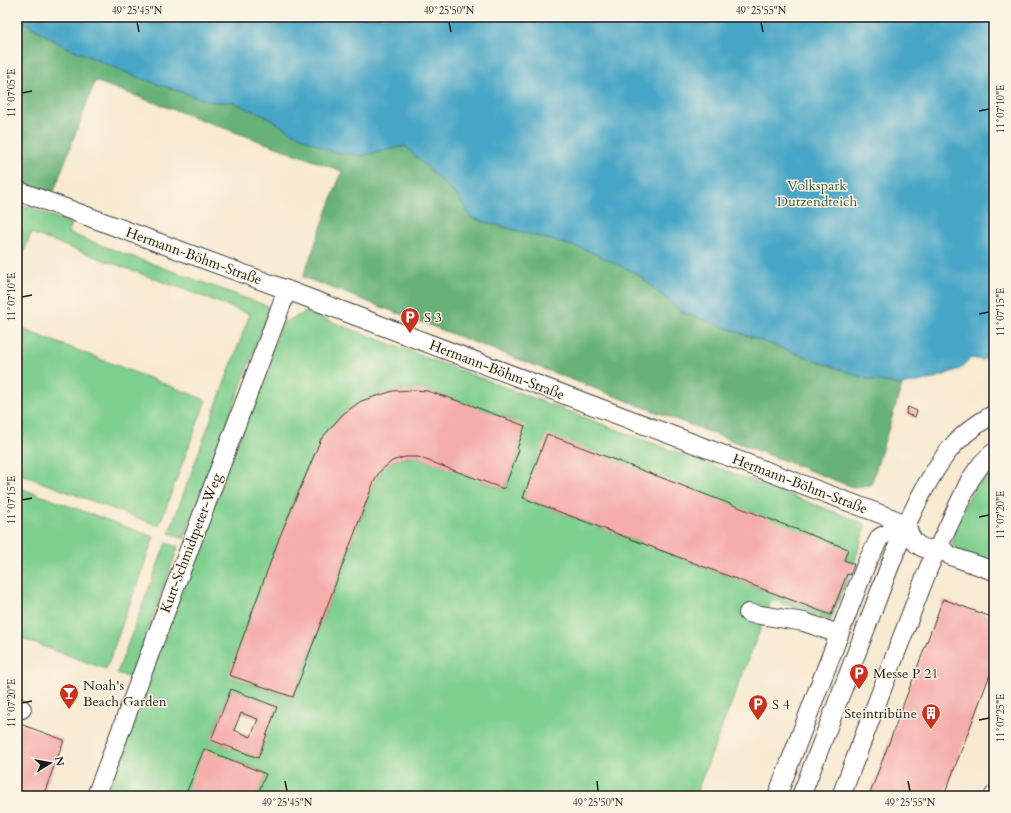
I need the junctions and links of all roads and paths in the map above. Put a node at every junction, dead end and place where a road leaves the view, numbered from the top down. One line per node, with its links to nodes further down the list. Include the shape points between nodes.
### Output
1 (18, 194): 2 (lane, Hermann-Böhm-Straße)
2 (288, 290): 5 (lane, Hermann-Böhm-Straße); 10 (lane, Kurt-Schmidtpeter-Weg)
3 (994, 414): 5 (lane, via 964,435 946,454 928,482)
4 (994, 452): 6 (lane, via 970,480)
5 (907, 524): 6 (lane, via 910,535 918,546 926,550); 9 (lane, via 880,537 867,562); 12 (lane)
6 (939, 547): 7 (lane, via 951,556); 13 (lane, via 929,566)
7 (994, 571)
8 (748, 613): 9 (lane, via 804,622)
9 (839, 634): 11 (lane)
10 (96, 796)
11 (777, 796)
12 (801, 796)
13 (841, 796)

